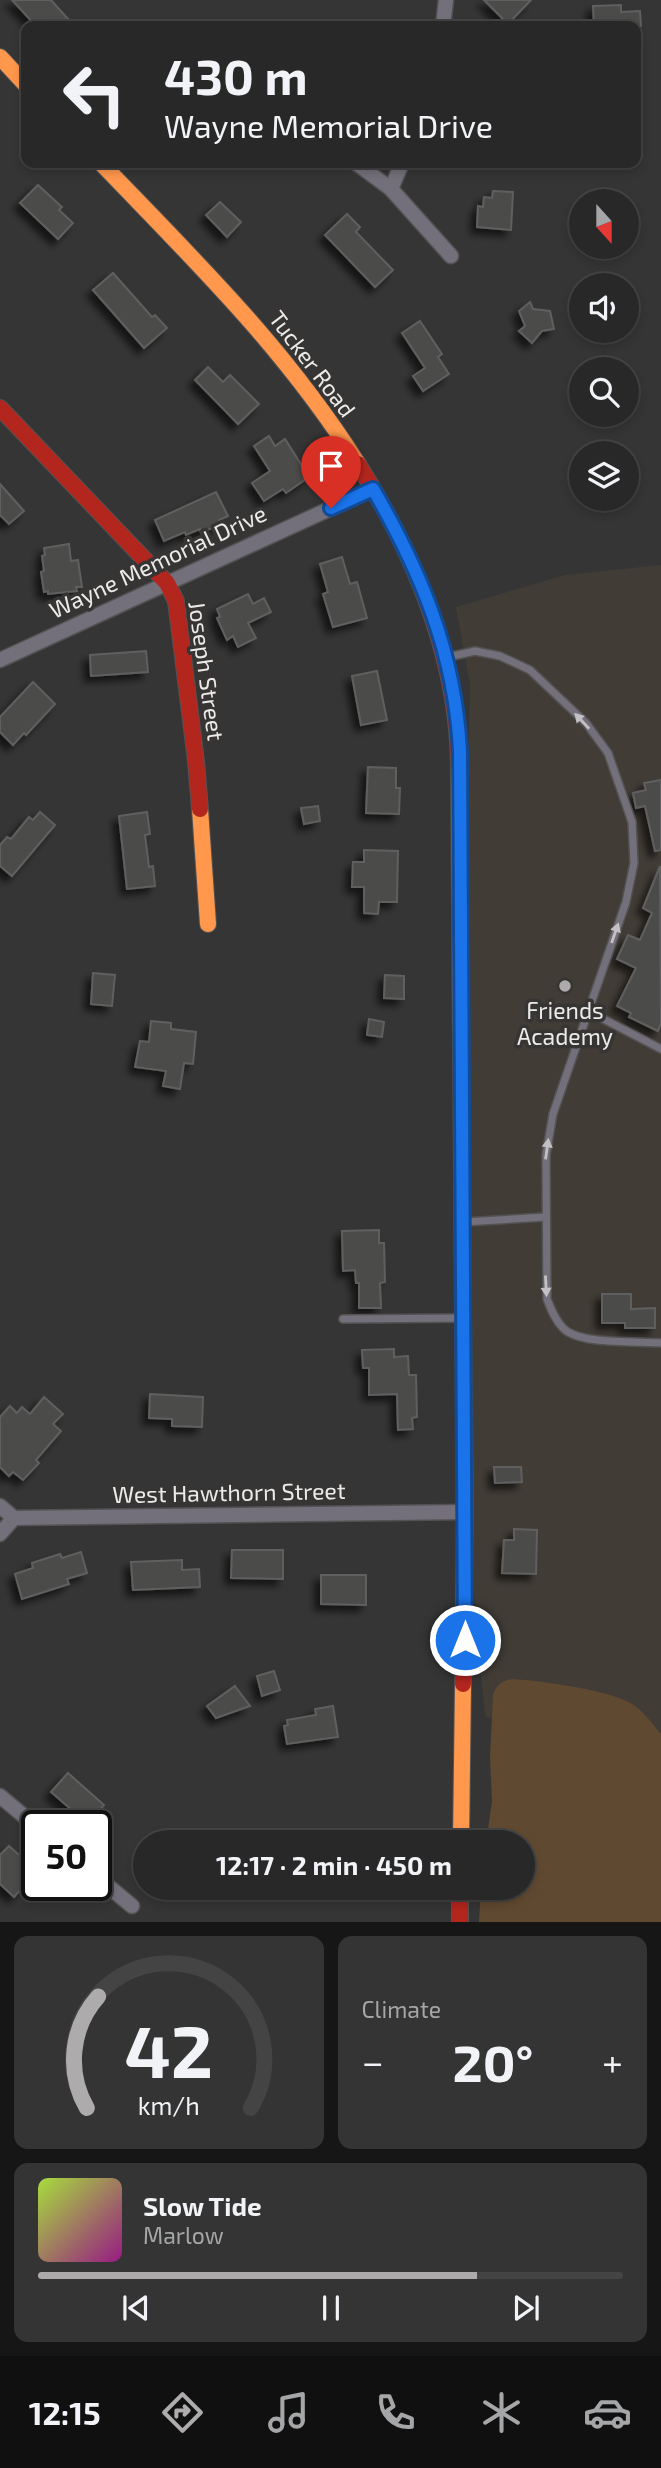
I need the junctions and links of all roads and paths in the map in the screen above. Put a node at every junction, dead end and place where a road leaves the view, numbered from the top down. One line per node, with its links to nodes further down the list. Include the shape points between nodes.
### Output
1 (446, 0): 2 (street)
2 (444, 21)
3 (0, 57): 4 (main road)
4 (21, 80)
5 (106, 168): 11 (main road, Tucker Road, via 272,344)
6 (363, 168): 8 (street)
7 (400, 168): 8 (street)
8 (391, 189): 9 (street)
9 (451, 256)
10 (0, 408): 12 (main road, Joseph Street)
11 (373, 489): 12 (street, Wayne Memorial Drive); 13 (main road, Tucker Road, via 411,558)
12 (167, 583): 14 (street, Wayne Memorial Drive); 15 (main road, Joseph Street, via 176,601 194,748)
13 (447, 657): 16 (lane, one-way to 13, via 626,902 634,863 632,822 608,753 586,723 530,670 475,651); 19 (main road, Tucker Road, via 460,751)
14 (0, 660)
15 (208, 924)
16 (588, 1011): 17 (lane); 18 (lane, one-way to 16, via 546,1155 553,1114)
17 (661, 1049)
18 (545, 1217): 19 (lane); 22 (lane, one-way to 22, via 547,1299 565,1331 587,1339)
19 (463, 1222): 20 (main road, Tucker Road)
20 (463, 1318): 21 (lane); 24 (main road, Tucker Road)
21 (343, 1319)
22 (661, 1343)
23 (0, 1507): 25 (street)
24 (466, 1512): 25 (street, West Hawthorn Street); 29 (main road, Tucker Road)
25 (14, 1518): 26 (street)
26 (0, 1534)
27 (0, 1796): 28 (street)
28 (21, 1814)
29 (461, 1830)
30 (112, 1889): 32 (street)
31 (460, 1900): 33 (main road)
32 (132, 1906)
33 (460, 1922)

